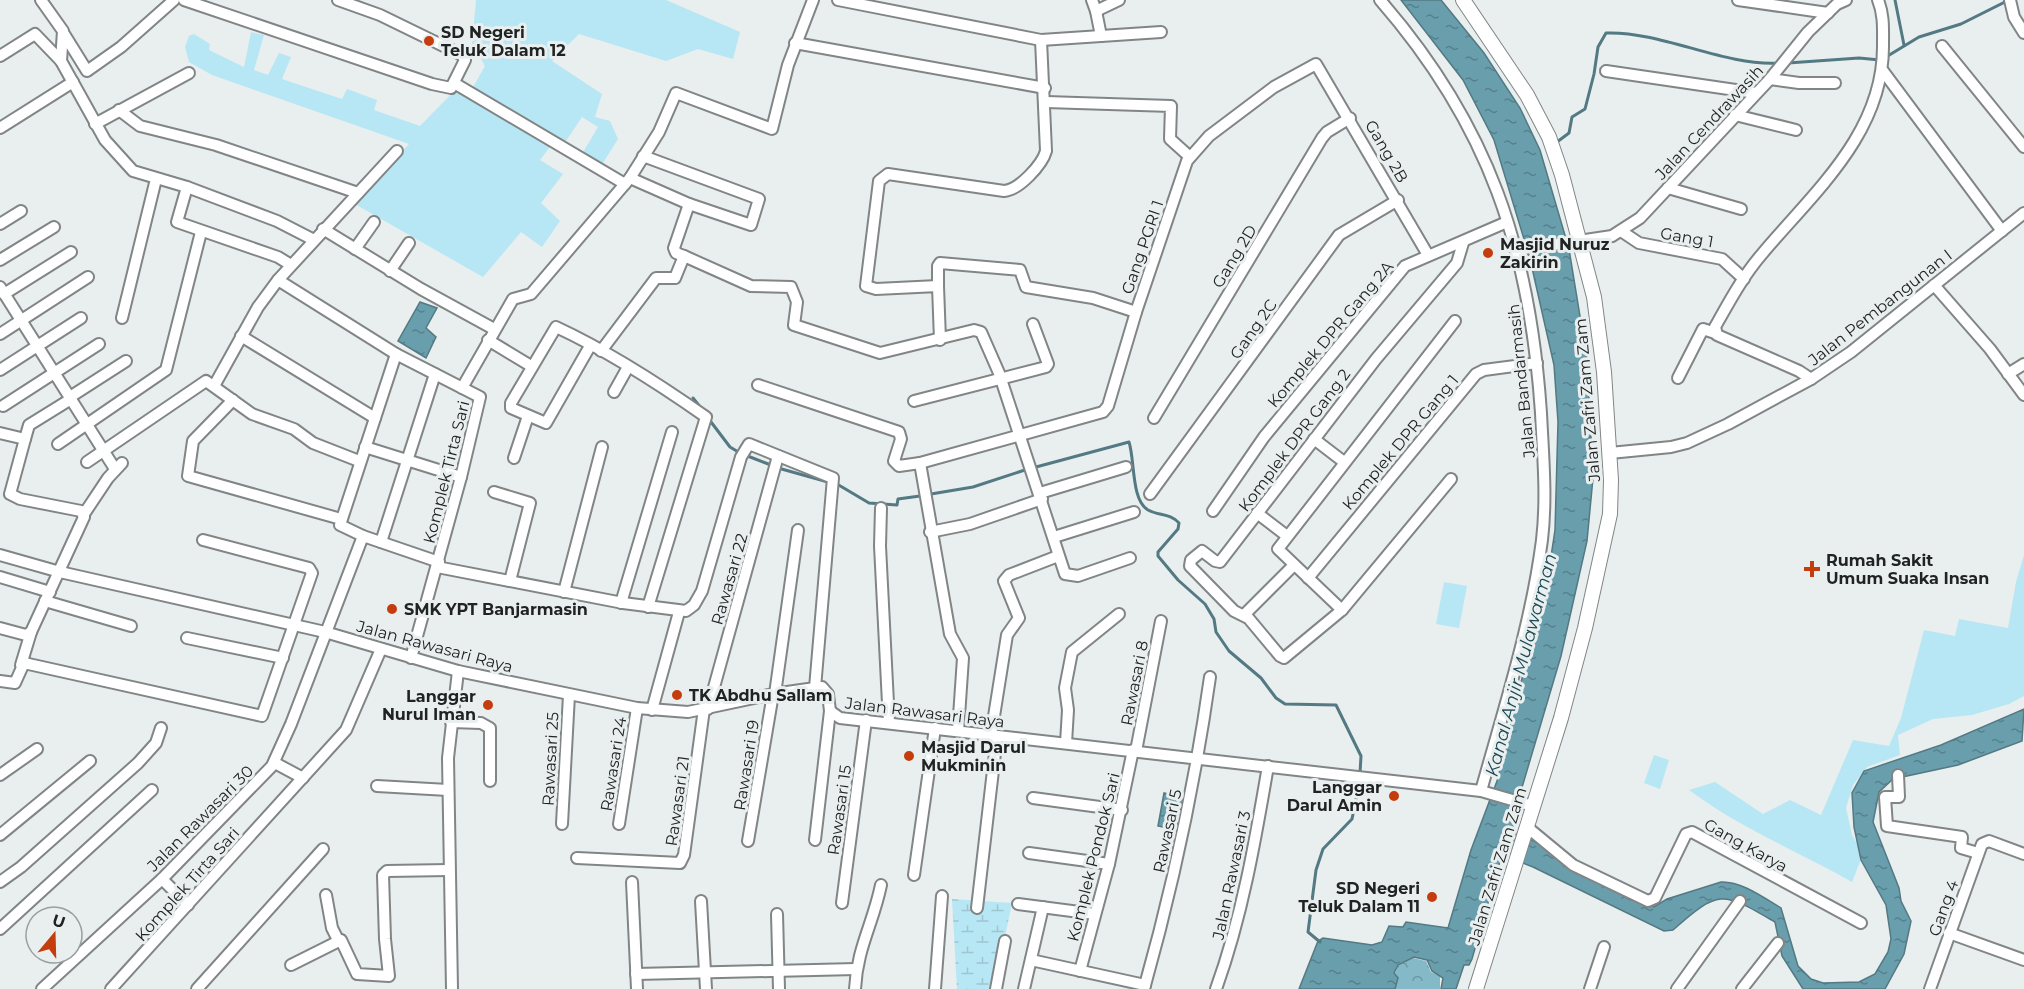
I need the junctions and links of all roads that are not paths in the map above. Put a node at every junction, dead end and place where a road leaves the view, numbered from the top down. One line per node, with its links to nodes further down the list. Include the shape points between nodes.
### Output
1 (41, 0): 19 (street)
2 (174, 0): 19 (street, via 87,72)
3 (184, 0): 34 (street, via 438,86 448,89)
4 (338, 0): 34 (street, via 380,15 462,55 465,60)
5 (801, 0): 15 (street)
6 (838, 0): 23 (street)
7 (1092, 0): 16 (street)
8 (1119, 0): 16 (street)
9 (1380, 0): 60 (street, Jalan Bandarmasih, via 1435,69 1460,108 1478,143)
10 (1463, 0): 68 (main road, Jalan Zafri Zam Zam, via 1511,68 1551,144)
11 (1738, 0): 17 (street)
12 (1846, 0): 17 (street, Jalan Cendrawasih)
13 (1878, 0): 29 (street, via 1883,20)
14 (2010, 0): 18 (street)
15 (811, 5): 24 (street)
16 (1096, 11): 22 (street)
17 (1828, 13): 32 (street, Jalan Cendrawasih)
18 (2017, 14): 21 (street)
19 (63, 31): 27 (street)
20 (1161, 32): 22 (street)
21 (2024, 33)
22 (1101, 36): 23 (street)
23 (1041, 40): 36 (street)
24 (795, 43): 36 (street); 47 (street, via 772,129 677,92)
25 (1942, 46): 45 (street)
26 (0, 56): 27 (street, via 33,34)
27 (61, 61): 33 (street)
28 (1316, 64): 41 (street, Gang 2B); 48 (street, Gang PGRI 1, via 1274,87 1209,136)
29 (1883, 69): 65 (street); 80 (street, via 1871,108 1844,159)
30 (1606, 70): 37 (street)
31 (189, 73): 39 (street)
32 (1770, 79): 35 (street); 37 (street, Jalan Cendrawasih)
33 (73, 82): 42 (street); 43 (street)
34 (454, 82): 50 (street)
35 (1835, 82)
36 (1045, 88): 38 (street)
37 (1756, 93): 40 (street, Jalan Cendrawasih)
38 (1046, 102): 48 (street, via 1171,105 1170,139); 83 (street, via 1045,155 1012,190 888,174 879,181 866,286)
39 (119, 110): 42 (street); 53 (street, via 140,126 216,145)
40 (1735, 115): 44 (street); 52 (street, Jalan Cendrawasih)
41 (1350, 118): 54 (street, Gang 2B); 124 (street, Gang 2D, via 1322,138)
42 (95, 124): 49 (street, via 130,169)
43 (0, 128)
44 (1796, 130)
45 (2024, 147)
46 (397, 151): 53 (street)
47 (643, 156): 50 (street); 55 (street, via 759,199 751,225)
48 (1190, 157): 85 (street, Gang PGRI 1)
49 (156, 179): 51 (street); 87 (street)
50 (627, 181): 55 (street); 91 (street, via 531,294 513,299)
51 (187, 187): 66 (street, via 177,222); 67 (street, via 277,221)
52 (1668, 188): 56 (street); 64 (street, Jalan Cendrawasih, via 1640,218)
53 (357, 193): 63 (street)
54 (1398, 200): 74 (street, Gang 2B); 147 (street, Gang 2C, via 1339,235)
55 (689, 204): 75 (street, via 674,249)
56 (1741, 209)
57 (21, 211): 61 (street)
58 (2024, 214): 65 (street, Jalan Pembangunan I)
59 (374, 222): 71 (street)
60 (1507, 222): 70 (street, Komplek DPR Gang 2A); 72 (street, Jalan Bandarmasih)
61 (0, 224)
62 (54, 226): 76 (street)
63 (323, 229): 67 (street); 71 (street)
64 (1621, 231): 68 (street, Jalan Cendrawasih); 80 (street, Gang 1, via 1639,243 1722,259)
65 (2002, 231): 82 (street, Jalan Pembangunan I)
66 (201, 232): 77 (street, via 278,257); 125 (street, via 166,370)
67 (314, 240): 77 (street)
68 (1576, 241): 72 (street, Jalan Cendrawasih); 135 (main road, Jalan Zafri Zam Zam, via 1594,297)
69 (409, 243): 78 (street)
70 (1463, 243): 74 (street, Komplek DPR Gang 2A); 130 (street, Komplek DPR Gang 2, via 1456,262)
71 (355, 249): 78 (street)
72 (1520, 250): 102 (street, Jalan Bandarmasih)
73 (71, 252): 84 (street)
74 (1428, 255): 150 (street, Komplek DPR Gang 2A, via 1405,266 1264,437)
75 (684, 256): 96 (street, via 751,286 791,287 797,302 794,325 799,328 880,353); 99 (street, via 675,278 656,278)
76 (0, 260)
77 (291, 265): 81 (street)
78 (390, 271): 91 (street)
79 (88, 277): 88 (street)
80 (1744, 279): 92 (street)
81 (278, 280): 94 (street); 100 (street, Komplek Tirta Sari)
82 (1934, 285): 109 (street); 111 (street, Jalan Pembangunan I)
83 (938, 286): 85 (street, via 940,263 1020,270 1026,286 1093,298); 96 (street)
84 (2, 294): 88 (street)
85 (1136, 312): 128 (street, Gang PGRI 1, via 1103,412)
86 (81, 318): 98 (street)
87 (122, 318)
88 (21, 321): 93 (street); 98 (street)
89 (1455, 321): 141 (street)
90 (1033, 324): 112 (street, via 1047,366)
91 (494, 329): 95 (street)
92 (1715, 333): 110 (street, via 1703,329); 111 (street)
93 (0, 334)
94 (241, 336): 114 (street); 123 (street)
95 (488, 340): 104 (street); 115 (street)
96 (940, 340): 112 (street, via 974,330 981,332)
97 (99, 344): 107 (street)
98 (38, 346): 106 (street); 107 (street)
99 (596, 349): 104 (street, via 554,328); 105 (street); 122 (street, via 546,423)
100 (396, 354): 108 (street, Komplek Tirta Sari); 123 (street)
101 (126, 361): 118 (street)
102 (1537, 363): 169 (street, Komplek DPR Gang 1, via 1476,374); 221 (street, Jalan Bandarmasih, via 1544,470 1542,539)
103 (2024, 364): 109 (street)
104 (531, 366): 122 (street, via 510,405)
105 (628, 368): 116 (street); 174 (street, via 706,417)
106 (0, 370)
107 (54, 372): 118 (street); 121 (street)
108 (435, 374): 115 (street, Komplek Tirta Sari); 138 (street)
109 (2008, 374): 117 (street)
110 (1678, 378)
111 (1811, 379): 135 (street, Jalan Pembangunan I, via 1687,443)
112 (1000, 380): 120 (street); 128 (street)
113 (758, 385): 142 (street, via 896,430 901,434 895,465)
114 (214, 386): 119 (street); 134 (street, via 206,381)
115 (462, 388): 144 (street, Komplek Tirta Sari, via 480,400)
116 (614, 392)
117 (2024, 395)
118 (71, 398): 125 (street); 129 (street, via 29,425)
119 (233, 400): 139 (street, via 252,414 294,429 313,442); 154 (street, via 193,441 188,476)
120 (914, 401)
121 (3, 406)
122 (528, 416): 137 (street)
123 (375, 418): 132 (street)
124 (1154, 418)
125 (88, 424): 131 (street); 134 (street)
126 (672, 432): 173 (street)
127 (0, 433): 129 (street)
128 (1018, 436): 142 (street); 148 (street)
129 (26, 439): 153 (street, via 10,494)
130 (1314, 439): 141 (street); 152 (street, Komplek DPR Gang 2)
131 (58, 444)
132 (365, 447): 138 (street); 139 (street)
133 (602, 447): 171 (street)
134 (104, 451): 140 (street); 153 (street, via 119,466)
135 (1610, 453): 223 (main road, Jalan Zafri Zam Zam, via 1610,514 1586,628 1561,718)
136 (778, 456): 176 (street, via 748,444 702,591 694,605); 193 (street, via 833,478); 197 (street, Rawasari 22)
137 (514, 458)
138 (407, 460): 144 (street); 161 (street)
139 (360, 461): 154 (street)
140 (87, 462)
141 (1344, 462): 158 (street)
142 (920, 463): 156 (street)
143 (1126, 467): 148 (street)
144 (461, 477): 165 (street, Komplek Tirta Sari)
145 (1451, 479): 175 (street)
146 (494, 492): 170 (street, via 530,503)
147 (1150, 494)
148 (1041, 496): 156 (street, via 970,524); 159 (street)
149 (881, 508): 202 (street)
150 (1213, 511)
151 (1134, 512): 159 (street)
152 (1257, 513): 158 (street); 178 (street, Komplek DPR Gang 2, via 1220,562 1202,551 1190,562 1234,611)
153 (84, 514): 167 (street)
154 (341, 519): 157 (street, via 342,528)
155 (798, 530): 194 (street, Rawasari 19)
156 (930, 532): 205 (street, via 950,634 963,658)
157 (363, 536): 161 (street); 184 (street, Jalan Rawasari 30)
158 (1287, 536): 166 (street, via 1278,552)
159 (1054, 537): 163 (street)
160 (203, 540): 180 (street, via 309,568 311,575)
161 (381, 542): 165 (street)
162 (0, 555): 167 (street, Jalan Rawasari Raya)
163 (1058, 556): 164 (street, via 1069,576); 206 (street, via 1009,575 1005,581 1019,618 1007,635)
164 (1130, 558)
165 (438, 564): 170 (street); 188 (street, Komplek Tirta Sari)
166 (1294, 565): 169 (street); 178 (street, via 1247,610)
167 (60, 572): 172 (street); 180 (street, Jalan Rawasari Raya)
168 (0, 578): 172 (street)
169 (1308, 578): 175 (street)
170 (510, 581): 171 (street)
171 (564, 592): 173 (street)
172 (48, 597): 181 (street); 183 (street)
173 (621, 603): 174 (street)
174 (648, 607): 176 (street)
175 (1342, 610): 178 (street, via 1284,658)
176 (679, 612): 198 (street)
177 (1119, 614): 207 (street, via 1072,652 1065,688)
178 (1246, 617)
179 (1161, 621): 209 (street, Rawasari 8)
180 (294, 625): 184 (street, Jalan Rawasari Raya); 187 (street)
181 (131, 626)
182 (0, 628): 183 (street)
183 (31, 632): 189 (street)
184 (326, 632): 186 (street, Jalan Rawasari Raya); 212 (street, Jalan Rawasari 30)
185 (187, 638): 187 (street)
186 (381, 649): 188 (street, Jalan Rawasari Raya); 216 (street, Komplek Tirta Sari, via 350,725)
187 (283, 658): 189 (street, via 260,717)
188 (411, 658): 190 (street, Jalan Rawasari Raya)
189 (21, 665): 192 (street, via 15,683)
190 (458, 671): 195 (street, Jalan Rawasari Raya); 201 (street)
191 (1210, 677): 210 (street, Rawasari 5)
192 (0, 681)
193 (815, 688): 194 (street, Jalan Rawasari Raya); 199 (street, Jalan Rawasari Raya, via 825,688)
194 (774, 694): 197 (street, Jalan Rawasari Raya); 230 (street, Rawasari 19)
195 (569, 695): 196 (street, Jalan Rawasari Raya); 225 (street, Rawasari 25)
196 (637, 708): 198 (street, Jalan Rawasari Raya); 226 (street, Rawasari 24)
197 (706, 709): 198 (street, Jalan Rawasari Raya); 235 (street, Rawasari 21, via 680,863)
198 (652, 710)
199 (830, 711): 200 (street, Jalan Rawasari Raya, via 837,718); 229 (street)
200 (866, 720): 202 (street, Jalan Rawasari Raya); 247 (street, Rawasari 15)
201 (451, 722): 217 (street, via 481,723 490,728); 220 (street)
202 (890, 723): 204 (street, Jalan Rawasari Raya)
203 (161, 728): 240 (street, via 156,743 138,763)
204 (935, 728): 205 (street, Jalan Rawasari Raya); 238 (street)
205 (958, 731): 206 (street, Jalan Rawasari Raya)
206 (994, 735): 207 (street, Jalan Rawasari Raya); 251 (street)
207 (1066, 743): 209 (street, Jalan Rawasari Raya)
208 (37, 749): 214 (street)
209 (1135, 750): 210 (street, Jalan Rawasari Raya); 224 (street, Komplek Pondok Sari)
210 (1198, 757): 213 (street, Jalan Rawasari Raya); 269 (street, Rawasari 5, via 1181,846)
211 (90, 760): 228 (street)
212 (274, 763): 216 (street); 239 (street, Jalan Rawasari 30)
213 (1268, 766): 221 (street, Jalan Rawasari Raya); 281 (street, Jalan Rawasari 3, via 1236,929)
214 (0, 775)
215 (1898, 775): 233 (street, via 1899,797 1886,797 1887,826 1962,837 1960,848)
216 (303, 778): 249 (street, Komplek Tirta Sari)
217 (490, 782)
218 (377, 786): 220 (street)
219 (152, 790): 255 (street)
220 (448, 790): 237 (street)
221 (1483, 791): 223 (street, Jalan Rawasari Raya)
222 (1033, 798): 224 (street)
223 (1529, 805): 227 (main road, Jalan Zafri Zam Zam)
224 (1122, 810): 236 (street, Komplek Pondok Sari)
225 (562, 824)
226 (619, 824)
227 (1526, 829): 254 (street, Gang Karya, via 1573,865 1648,901 1655,898 1686,834 1692,832); 282 (main road, Jalan Zafri Zam Zam)
228 (0, 835)
229 (815, 840)
230 (748, 841)
231 (323, 849): 272 (street)
232 (1029, 853): 236 (street)
233 (1978, 853): 234 (street, Gang 4, via 1983,842 1989,841); 256 (street, Gang 4)
234 (2024, 854)
235 (577, 858)
236 (1109, 864): 253 (street, Komplek Pondok Sari)
237 (450, 870): 257 (street, via 387,871 383,875 390,976 357,974); 273 (street)
238 (914, 875)
239 (162, 879): 249 (street); 270 (street, Jalan Rawasari 30)
240 (0, 882)
241 (632, 882): 268 (street)
242 (880, 885): 264 (street, via 873,921 861,945)
243 (326, 896): 257 (street)
244 (942, 896): 278 (street)
245 (701, 901): 267 (street)
246 (1740, 901): 284 (street)
247 (842, 903)
248 (1018, 904): 250 (street)
249 (188, 905): 271 (street, Komplek Tirta Sari)
250 (1043, 907): 253 (street); 261 (street)
251 (977, 908)
252 (777, 914): 265 (street)
253 (1095, 914): 266 (street, Komplek Pondok Sari)
254 (1861, 923)
255 (0, 929)
256 (1949, 933): 262 (street); 286 (street, Gang 4)
257 (338, 940): 263 (street)
258 (1005, 941): 279 (street)
259 (1778, 943): 285 (street)
260 (1604, 947): 283 (street)
261 (1031, 960): 266 (street); 280 (street)
262 (2024, 960)
263 (291, 965)
264 (856, 969): 265 (street); 277 (street)
265 (778, 970): 267 (street); 276 (street)
266 (1080, 971): 269 (street)
267 (705, 972): 268 (street); 275 (street)
268 (636, 974): 274 (street)
269 (1144, 987)
270 (42, 989)
271 (111, 989)
272 (197, 989)
273 (452, 989)
274 (637, 989)
275 (706, 989)
276 (779, 989)
277 (855, 989)
278 (935, 989)
279 (996, 989)
280 (1024, 989)
281 (1216, 989)
282 (1476, 989)
283 (1590, 989)
284 (1677, 989)
285 (1742, 989)
286 (1930, 989)

